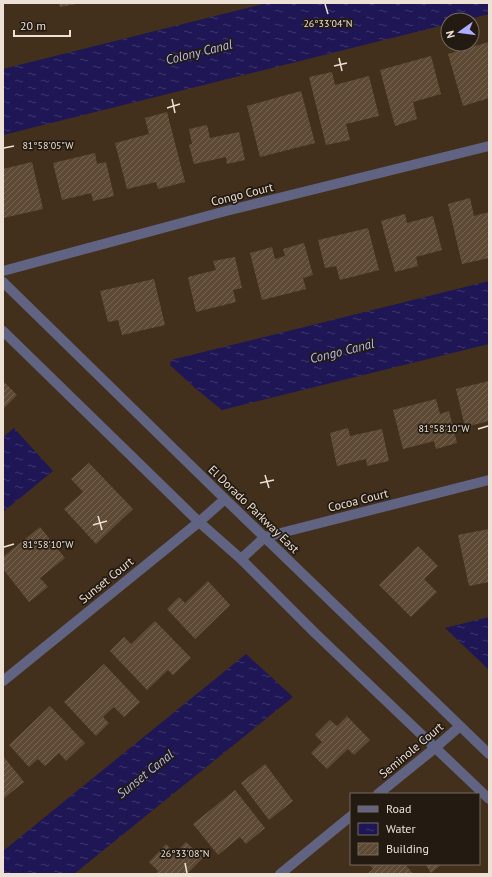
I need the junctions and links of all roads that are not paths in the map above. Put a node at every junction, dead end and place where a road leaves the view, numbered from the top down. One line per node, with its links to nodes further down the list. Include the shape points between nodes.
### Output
1 (489, 146): 2 (street, Congo Court, via 226,211)
2 (3, 271)
3 (3, 282): 6 (street, El Dorado Parkway East)
4 (3, 331): 7 (street)
5 (489, 480): 8 (street, Cocoa Court)
6 (225, 499): 7 (street, Sunset Court); 8 (street, El Dorado Parkway East)
7 (199, 522): 9 (street); 10 (street, Sunset Court)
8 (265, 537): 9 (street, Cocoa Court); 11 (street, El Dorado Parkway East)
9 (241, 559): 12 (street)
10 (3, 681)
11 (460, 726): 12 (street, Seminole Court); 13 (street, El Dorado Parkway East)
12 (435, 748): 14 (street, Seminole Court); 15 (street)
13 (489, 754)
14 (379, 793)
15 (489, 799)
16 (350, 817): 17 (street)
17 (280, 874)

